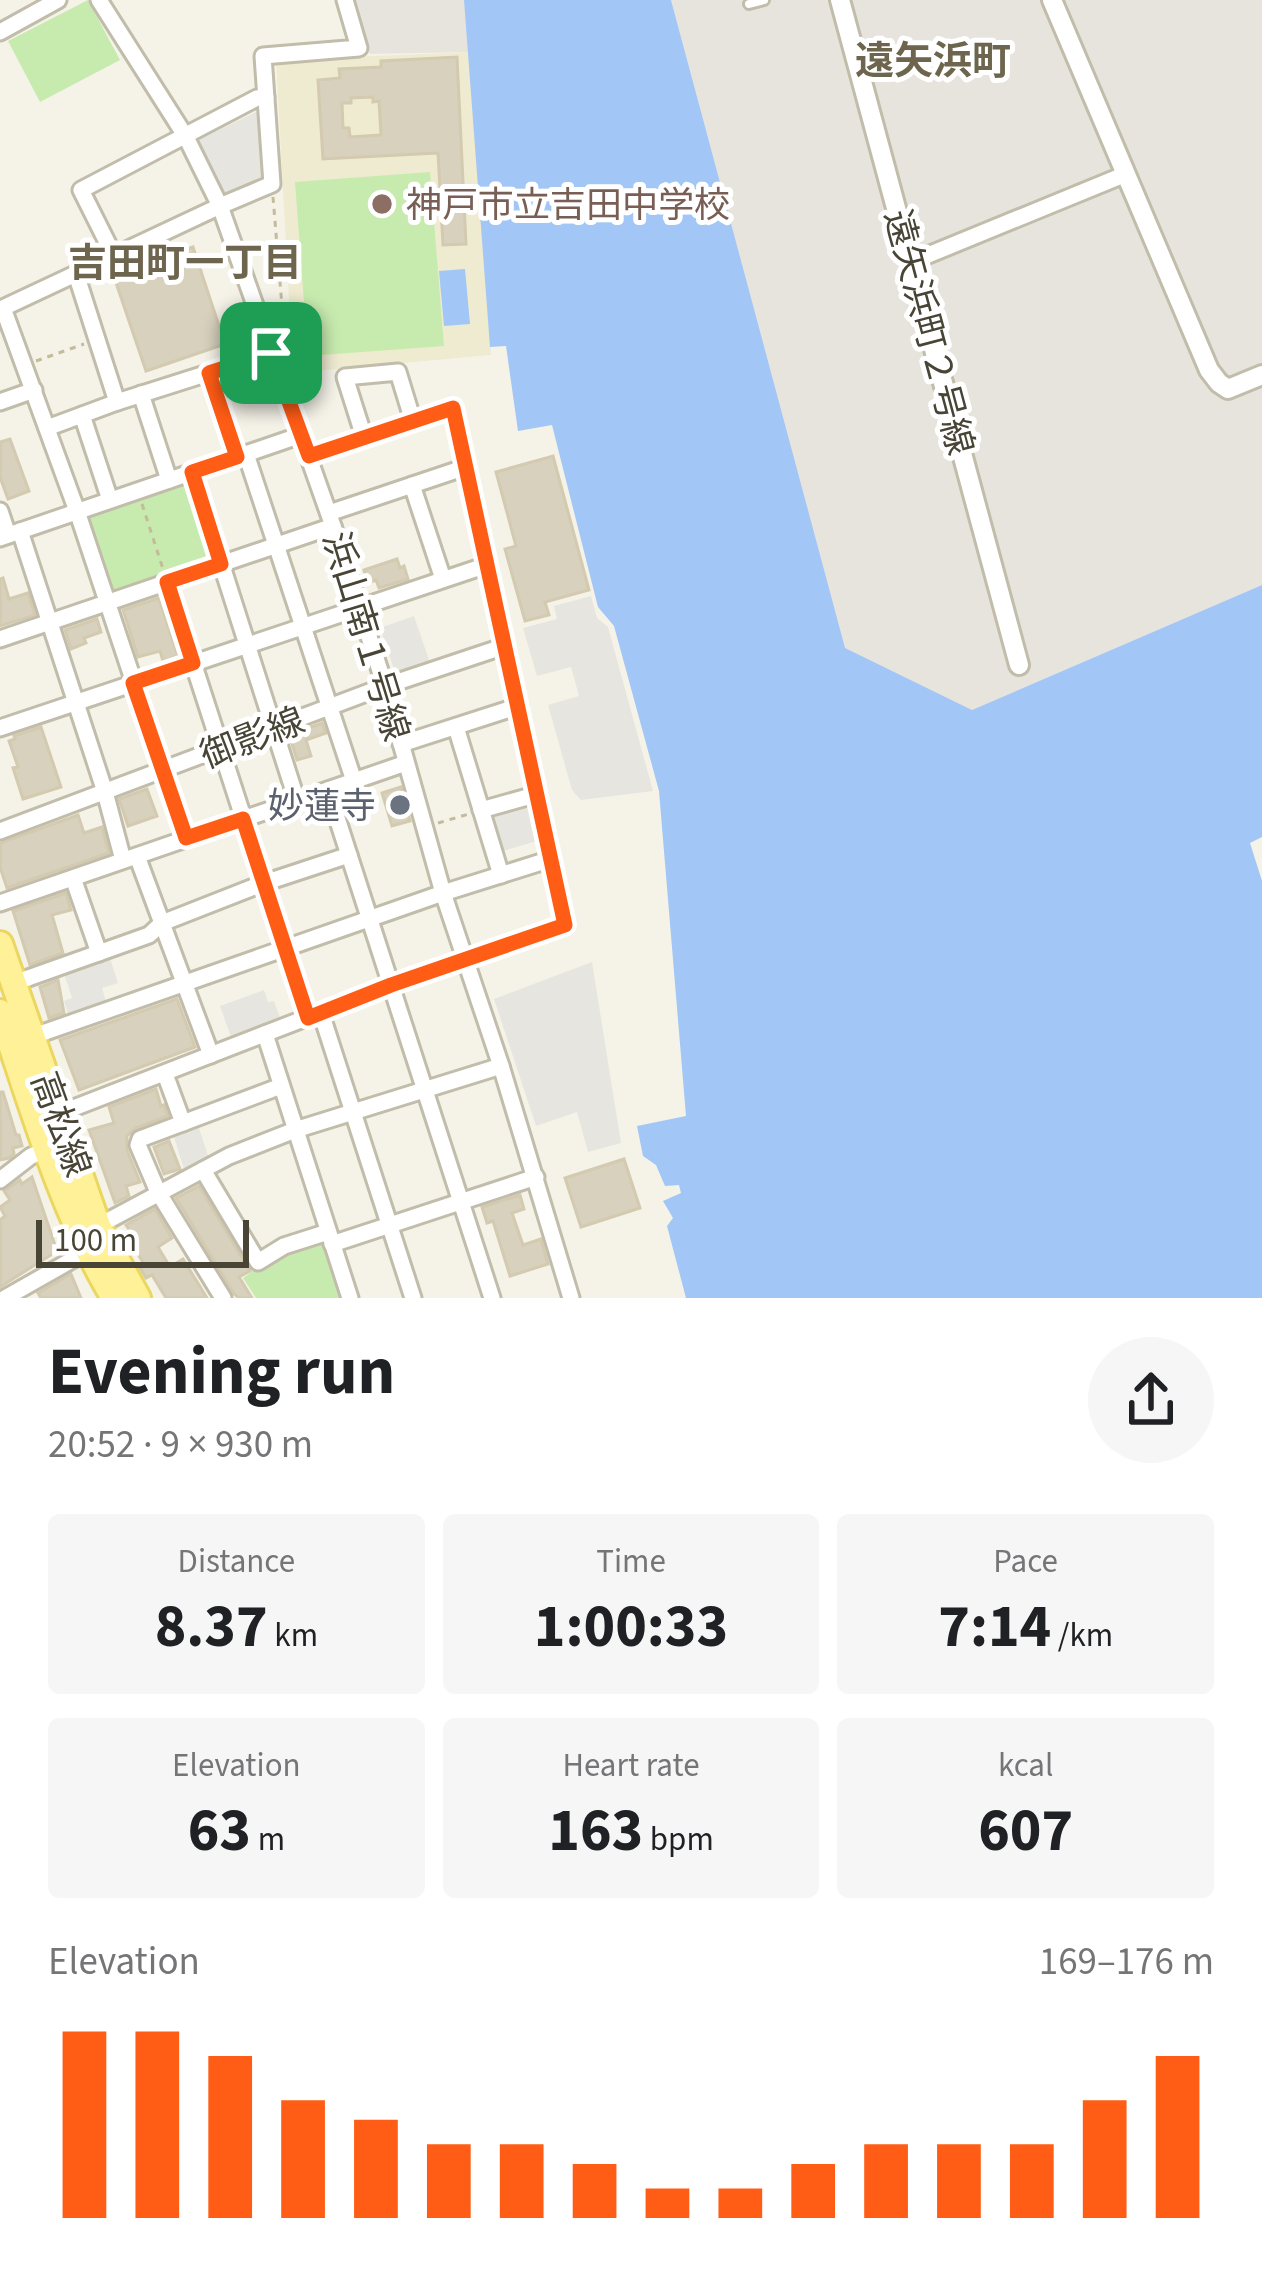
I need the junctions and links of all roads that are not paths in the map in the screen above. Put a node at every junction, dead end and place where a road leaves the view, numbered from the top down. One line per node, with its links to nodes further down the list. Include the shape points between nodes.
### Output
1 (58, 0): 8 (street)
2 (99, 0): 10 (street, 浜山南１号線)
3 (345, 0): 9 (street, via 359,48 263,56)
4 (764, 0): 7 (lane)
5 (840, 0): 14 (street, 遠矢浜町２号線)
6 (1052, 0): 11 (street)
7 (749, 4)
8 (0, 32)
9 (266, 97): 10 (street); 12 (street, via 272,184)
10 (185, 137): 12 (street, 浜山南１号線); 13 (street, via 81,190)
11 (1126, 174): 14 (street); 19 (street, via 1209,370 1228,389)
12 (220, 206): 13 (street); 17 (street, 浜山南１号線)
13 (114, 256): 15 (street)
14 (911, 262): 53 (street, 遠矢浜町２号線)
15 (76, 274): 16 (street); 23 (street)
16 (3, 308): 20 (street)
17 (278, 351): 18 (street); 27 (street, 浜山南１号線)
18 (209, 373): 21 (street); 29 (street)
19 (1262, 375)
20 (34, 390): 22 (street); 26 (street)
21 (141, 394): 23 (street); 33 (street)
22 (0, 402)
23 (117, 402): 24 (street)
24 (82, 415): 26 (street); 35 (street)
25 (413, 421): 28 (street); 28 (street, via 398,372 345,376); 31 (street, via 453,408)
26 (47, 428): 37 (street)
27 (302, 436): 29 (street); 30 (street, 浜山南１号線)
28 (364, 437): 30 (street)
29 (242, 456): 32 (street); 40 (street)
30 (309, 456): 38 (street, 浜山南１号線)
31 (466, 467): 34 (street); 42 (street)
32 (192, 472): 33 (street); 41 (street)
33 (169, 480): 35 (street)
34 (412, 485): 38 (street); 43 (street)
35 (110, 500): 37 (street)
36 (0, 511): 39 (street)
37 (77, 511): 39 (street); 45 (street)
38 (331, 519): 40 (street); 46 (street, 浜山南１号線)
39 (9, 535): 47 (street)
40 (276, 545): 41 (street); 48 (street)
41 (221, 564): 44 (street); 50 (street)
42 (487, 565): 43 (street); 51 (street)
43 (443, 579): 46 (street)
44 (167, 582): 45 (street); 52 (street)
45 (106, 603): 47 (street); 54 (street)
46 (359, 607): 48 (street); 55 (street, 浜山南１号線)
47 (49, 622): 49 (street); 56 (street)
48 (301, 626): 50 (street); 58 (street)
49 (0, 639)
50 (247, 645): 52 (street); 61 (street)
51 (505, 646): 55 (street, 御影線); 57 (street)
52 (193, 663): 54 (street); 63 (street)
53 (1019, 665)
54 (133, 683): 56 (street); 65 (street)
55 (385, 686): 58 (street, 御影線); 62 (street, 浜山南１号線)
56 (75, 703): 60 (street); 68 (street)
57 (519, 706): 59 (street); 69 (street)
58 (329, 707): 61 (street, 御影線); 66 (street)
59 (456, 727): 62 (street); 71 (street)
60 (0, 728)
61 (274, 728): 63 (street, 御影線); 70 (street)
62 (401, 745): 64 (street, 浜山南１号線)
63 (220, 748): 65 (street, 御影線); 72 (street)
64 (406, 763): 66 (street); 81 (street, 浜山南１号線)
65 (163, 771): 68 (street, 御影線); 74 (street)
66 (354, 781): 67 (street)
67 (328, 790): 70 (street); 75 (street)
68 (105, 792): 73 (street, 御影線); 76 (street)
69 (538, 794): 71 (street); 77 (street)
70 (297, 801): 72 (street)
71 (482, 810): 78 (street)
72 (243, 819): 74 (street); 80 (street)
73 (0, 831)
74 (186, 838): 76 (street)
75 (349, 854): 80 (street); 83 (street)
76 (130, 858): 79 (street); 84 (street)
77 (551, 859): 78 (street); 88 (street, via 565,925)
78 (501, 875): 81 (street)
79 (73, 878): 82 (street); 87 (street)
80 (264, 883): 84 (street); 86 (street)
81 (443, 893): 83 (street); 88 (street, 浜山南１号線)
82 (0, 902)
83 (369, 919): 86 (street); 91 (street)
84 (162, 923): 87 (street); 90 (street)
85 (0, 944): 89 (main road, 高松線)
86 (285, 949): 90 (street); 93 (street)
87 (99, 953): 89 (street)
88 (466, 958): 91 (street); 97 (street, 浜山南１号線)
89 (14, 983): 95 (main road, 高松線)
90 (184, 984): 95 (street); 96 (street)
91 (391, 985): 93 (street); 100 (street)
92 (0, 1012): 105 (main road, 高松線)
93 (315, 1016): 94 (street); 101 (street)
94 (265, 1034): 96 (street); 99 (street)
95 (31, 1037): 102 (main road, 高松線)
96 (212, 1055): 98 (street)
97 (501, 1066): 100 (street); 107 (street, 浜山南１号線)
98 (164, 1074): 102 (street); 103 (street)
99 (281, 1086): 103 (street); 104 (street)
100 (425, 1092): 101 (street); 110 (street)
101 (354, 1113): 104 (street); 112 (street)
102 (58, 1114): 105 (main road, 高松線)
103 (183, 1123): 109 (street, via 140,1139)
104 (296, 1130): 106 (street); 113 (street)
105 (57, 1146): 108 (street); 111 (main road, 高松線); 114 (main road, 高松線)
106 (202, 1170): 109 (street); 113 (street, via 258,1262 284,1246)
107 (536, 1178): 110 (street); 122 (street, 浜山南１号線)
108 (0, 1180)
109 (158, 1192): 111 (street); 118 (street)
110 (462, 1204): 112 (street); 121 (street)
111 (98, 1226): 117 (main road, 高松線)
112 (390, 1226): 113 (street); 120 (street)
113 (330, 1238): 119 (street)
114 (86, 1252): 115 (main road, 高松線); 116 (street)
115 (104, 1293)
116 (5, 1298)
117 (138, 1298)
118 (223, 1298)
119 (350, 1298)
120 (413, 1298)
121 (492, 1298)
122 (571, 1298)

